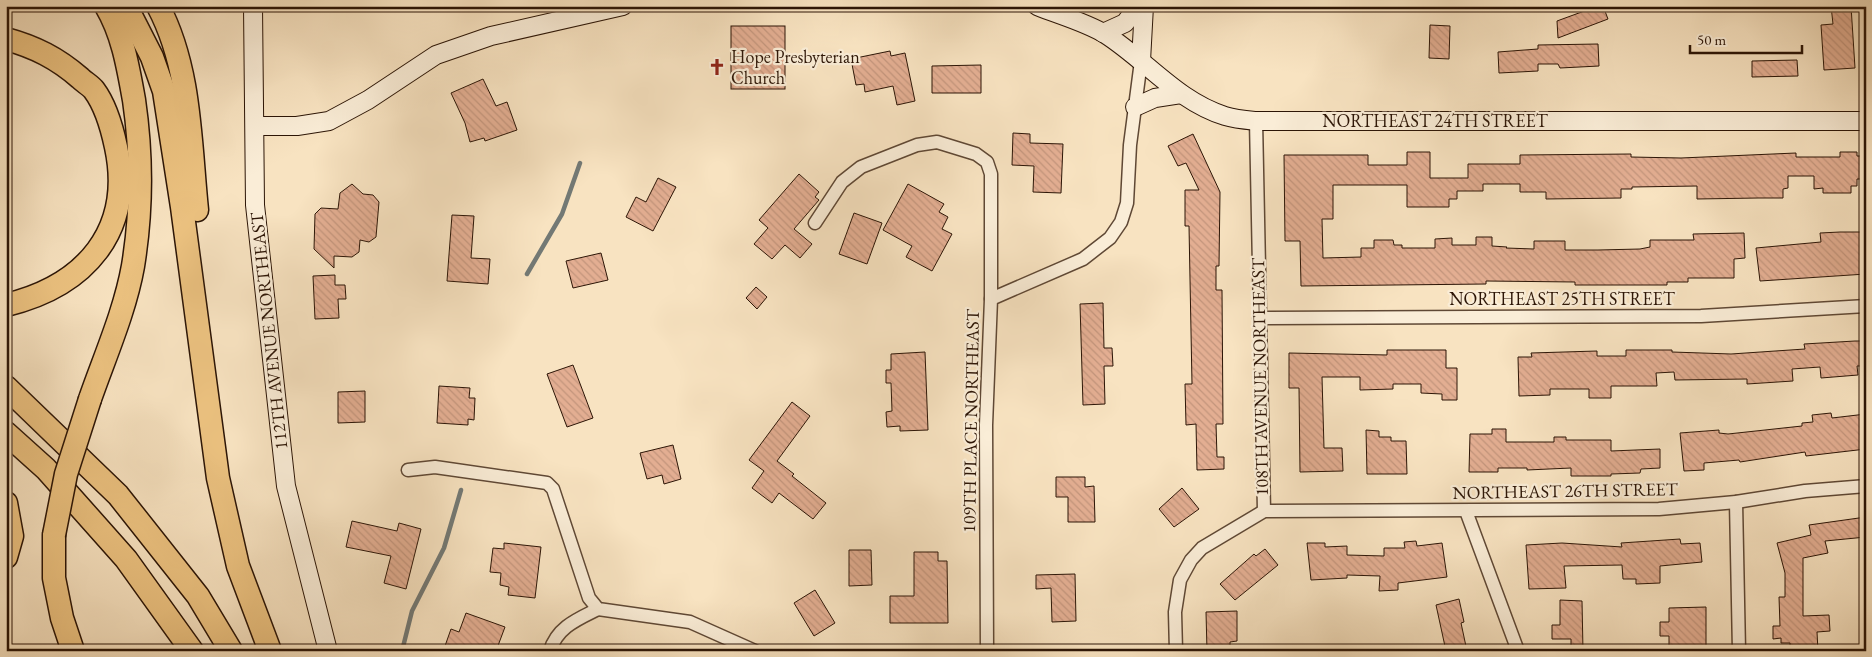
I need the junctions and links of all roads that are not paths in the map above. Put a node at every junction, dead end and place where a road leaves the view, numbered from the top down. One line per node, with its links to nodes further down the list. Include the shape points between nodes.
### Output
1 (106, 6): 33 (highway, bridge, via 116,23 128,64 140,162 140,211 126,291 66,474 54,535 54,578)
2 (158, 6): 23 (highway, via 179,58 186,102)
3 (253, 6): 16 (main road, 112TH AVENUE NORTHEAST)
4 (622, 6): 16 (main road, via 491,36 436,55 368,100 329,121 297,126)
5 (1037, 6): 9 (main road, NORTHEAST 24TH STREET)
6 (1138, 6): 9 (main road, via 1128,21)
7 (1144, 6): 11 (main road)
8 (128, 9): 23 (highway, via 152,57 164,91)
9 (1103, 33): 11 (main road, NORTHEAST 24TH STREET)
10 (6, 39): 19 (highway, via 30,46 61,62 94,90 111,126 120,187 112,225 97,255 66,281 34,298)
11 (1141, 61): 12 (main road, NORTHEAST 24TH STREET); 13 (street, 109TH PLACE NORTHEAST)
12 (1181, 94): 13 (main road, via 1155,98); 14 (main road, NORTHEAST 24TH STREET, via 1226,117)
13 (1135, 107): 18 (street, 109TH PLACE NORTHEAST, via 1126,203 1121,222 1110,238 1083,259)
14 (1256, 121): 15 (main road, NORTHEAST 24TH STREET); 21 (street, 108TH AVENUE NORTHEAST)
15 (1866, 121)
16 (254, 126): 37 (main road, 112TH AVENUE NORTHEAST, via 255,205 286,486)
17 (815, 223): 18 (street, via 842,182 861,166 917,145 937,142 976,154 986,162 991,174)
18 (991, 299): 40 (street, 109TH PLACE NORTHEAST, via 986,425)
19 (6, 305)
20 (1866, 306): 21 (street, NORTHEAST 25TH STREET, via 1701,316)
21 (1259, 318): 29 (street, 108TH AVENUE NORTHEAST)
22 (6, 386): 35 (highway, via 118,495 198,596)
23 (211, 423): 36 (highway, via 218,478 238,566)
24 (6, 433): 34 (highway, via 46,469 126,559)
25 (408, 470): 32 (street, via 435,467 547,483 553,489 589,598)
26 (1866, 486): 27 (street, NORTHEAST 26TH STREET)
27 (1736, 502): 30 (street, NORTHEAST 26TH STREET, via 1659,509); 43 (street)
28 (6, 503): 31 (highway, via 12,536)
29 (1264, 511): 30 (street, NORTHEAST 26TH STREET); 41 (street, 108TH AVENUE NORTHEAST, via 1202,548 1191,560 1180,580 1175,612)
30 (1466, 511): 42 (street)
31 (6, 557)
32 (598, 609): 38 (street, via 567,624 552,642); 39 (street, via 690,622)
33 (73, 651)
34 (192, 651)
35 (231, 651)
36 (270, 651)
37 (328, 651)
38 (550, 651)
39 (755, 651)
40 (987, 651)
41 (1176, 651)
42 (1518, 651)
43 (1739, 651)

